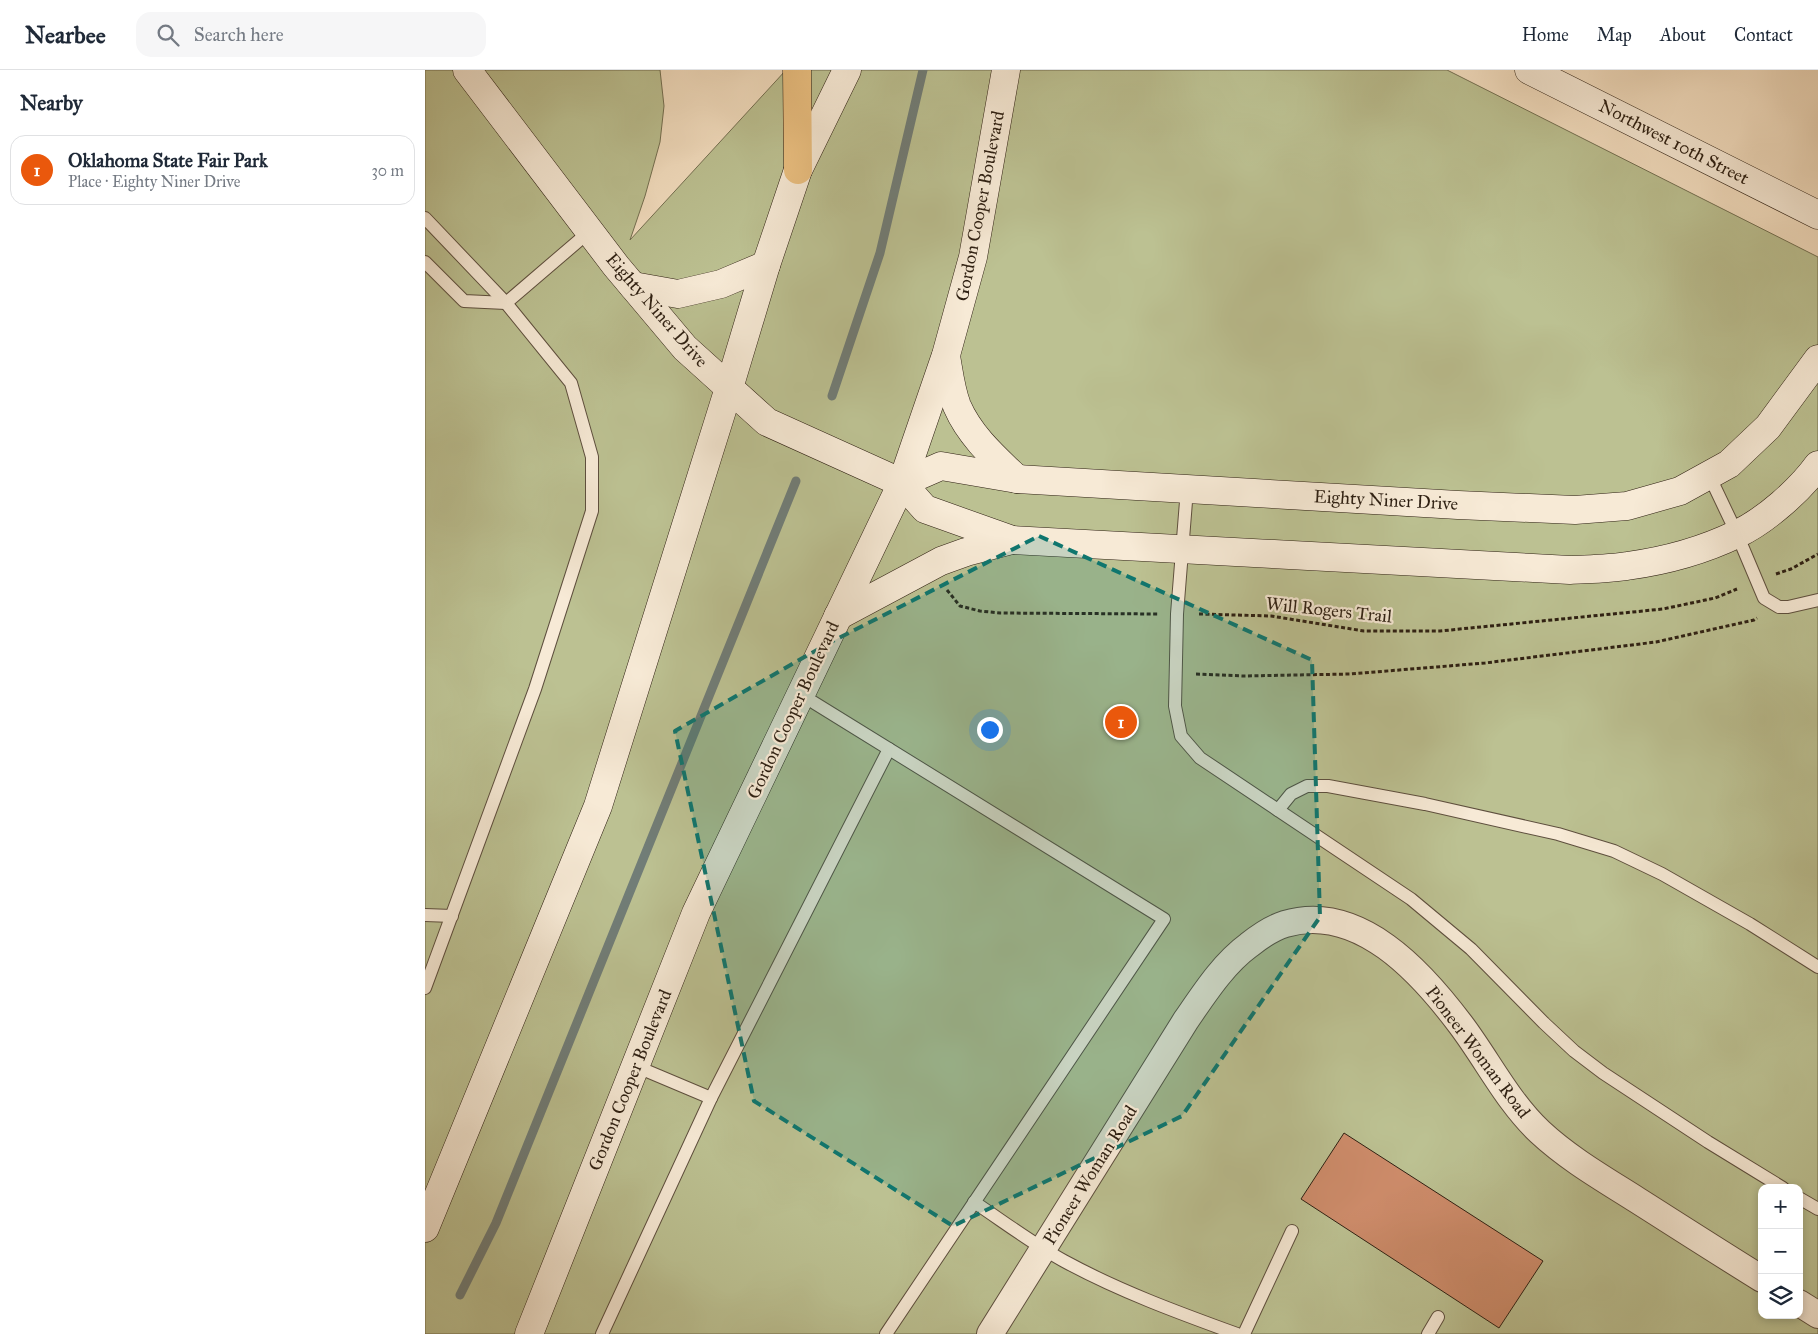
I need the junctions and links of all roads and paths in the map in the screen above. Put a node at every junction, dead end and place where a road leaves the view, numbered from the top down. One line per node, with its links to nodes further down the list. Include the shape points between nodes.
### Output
1 (467, 70): 9 (street, Eighty Niner Drive)
2 (797, 70): 6 (highway)
3 (847, 70): 6 (street)
4 (1006, 70): 14 (street, Gordon Cooper Boulevard, via 973,257)
5 (1529, 70): 7 (street, Northwest 10th Street)
6 (798, 170): 11 (street)
7 (1818, 215)
8 (425, 218): 13 (lane)
9 (590, 231): 12 (street, Eighty Niner Drive); 13 (lane)
10 (425, 262): 13 (lane, via 464,301)
11 (766, 265): 12 (street, via 721,284 678,294); 16 (street)
12 (633, 286): 16 (street, Eighty Niner Drive, via 685,348)
13 (506, 303): 38 (lane, via 571,383 591,457 592,511 535,689)
14 (946, 355): 19 (street, via 951,386 966,422 975,436); 20 (street, Gordon Cooper Boulevard)
15 (1818, 359): 18 (street, Eighty Niner Drive, via 1768,428 1729,464)
16 (729, 388): 20 (street, Eighty Niner Drive, via 767,422); 47 (street, via 598,806)
17 (1818, 465): 22 (street, Eighty Niner Drive, via 1807,480 1761,520)
18 (1709, 475): 21 (street, Eighty Niner Drive, via 1680,491 1627,506 1575,510); 22 (lane)
19 (1017, 479): 20 (street, Eighty Niner Drive, via 941,466); 21 (street, Eighty Niner Drive)
20 (902, 483): 23 (street, Eighty Niner Drive, via 925,509); 32 (street, Gordon Cooper Boulevard)
21 (1187, 489): 24 (lane)
22 (1737, 534): 24 (street, Eighty Niner Drive, via 1651,561 1570,570); 30 (lane, via 1759,588)
23 (1012, 540): 24 (street, Eighty Niner Drive); 32 (street, via 941,561)
24 (1183, 548): 31 (lane)
25 (1818, 554): 26 (path)
26 (1791, 569)
27 (947, 588): 31 (path, Will Rogers Trail, via 960,606 980,612)
28 (1715, 598): 31 (path, Will Rogers Trail, via 1663,609 1440,631 1364,631 1271,616)
29 (1818, 600): 30 (lane, via 1789,607)
30 (1771, 603): 33 (path, via 1754,620 1656,642 1485,663 1350,674 1244,676)
31 (1177, 614): 33 (lane)
32 (838, 616): 34 (street, Gordon Cooper Boulevard)
33 (1175, 673): 36 (lane, via 1175,706 1181,736 1201,758)
34 (801, 694): 35 (lane); 41 (street, Gordon Cooper Boulevard, via 696,914)
35 (889, 749): 42 (lane); 45 (lane, via 1165,919)
36 (1278, 810): 39 (lane, via 1291,794 1307,786 1328,786 1558,834 1614,851 1662,874); 43 (lane, via 1442,923 1544,1023 1603,1073)
37 (425, 915): 38 (lane)
38 (451, 916): 40 (lane)
39 (1818, 966)
40 (425, 988)
41 (635, 1066): 42 (lane); 54 (street, Gordon Cooper Boulevard)
42 (711, 1098): 55 (lane)
43 (1776, 1184)
44 (1803, 1200): 46 (lane)
45 (974, 1202): 49 (lane); 56 (lane)
46 (1818, 1209)
47 (425, 1228)
48 (1292, 1231): 59 (lane)
49 (1045, 1248): 50 (street, Pioneer Woman Road, via 1211,984 1247,946 1283,924 1304,920 1327,921 1363,933 1385,945 1423,980 1461,1025 1515,1103 1555,1145); 57 (street, Pioneer Woman Road); 58 (lane, via 1093,1275)
50 (1758, 1276)
51 (1803, 1306): 52 (street)
52 (1818, 1315)
53 (1438, 1317): 60 (lane)
54 (529, 1334)
55 (602, 1334)
56 (886, 1334)
57 (990, 1334)
58 (1237, 1334)
59 (1244, 1334)
60 (1428, 1334)

